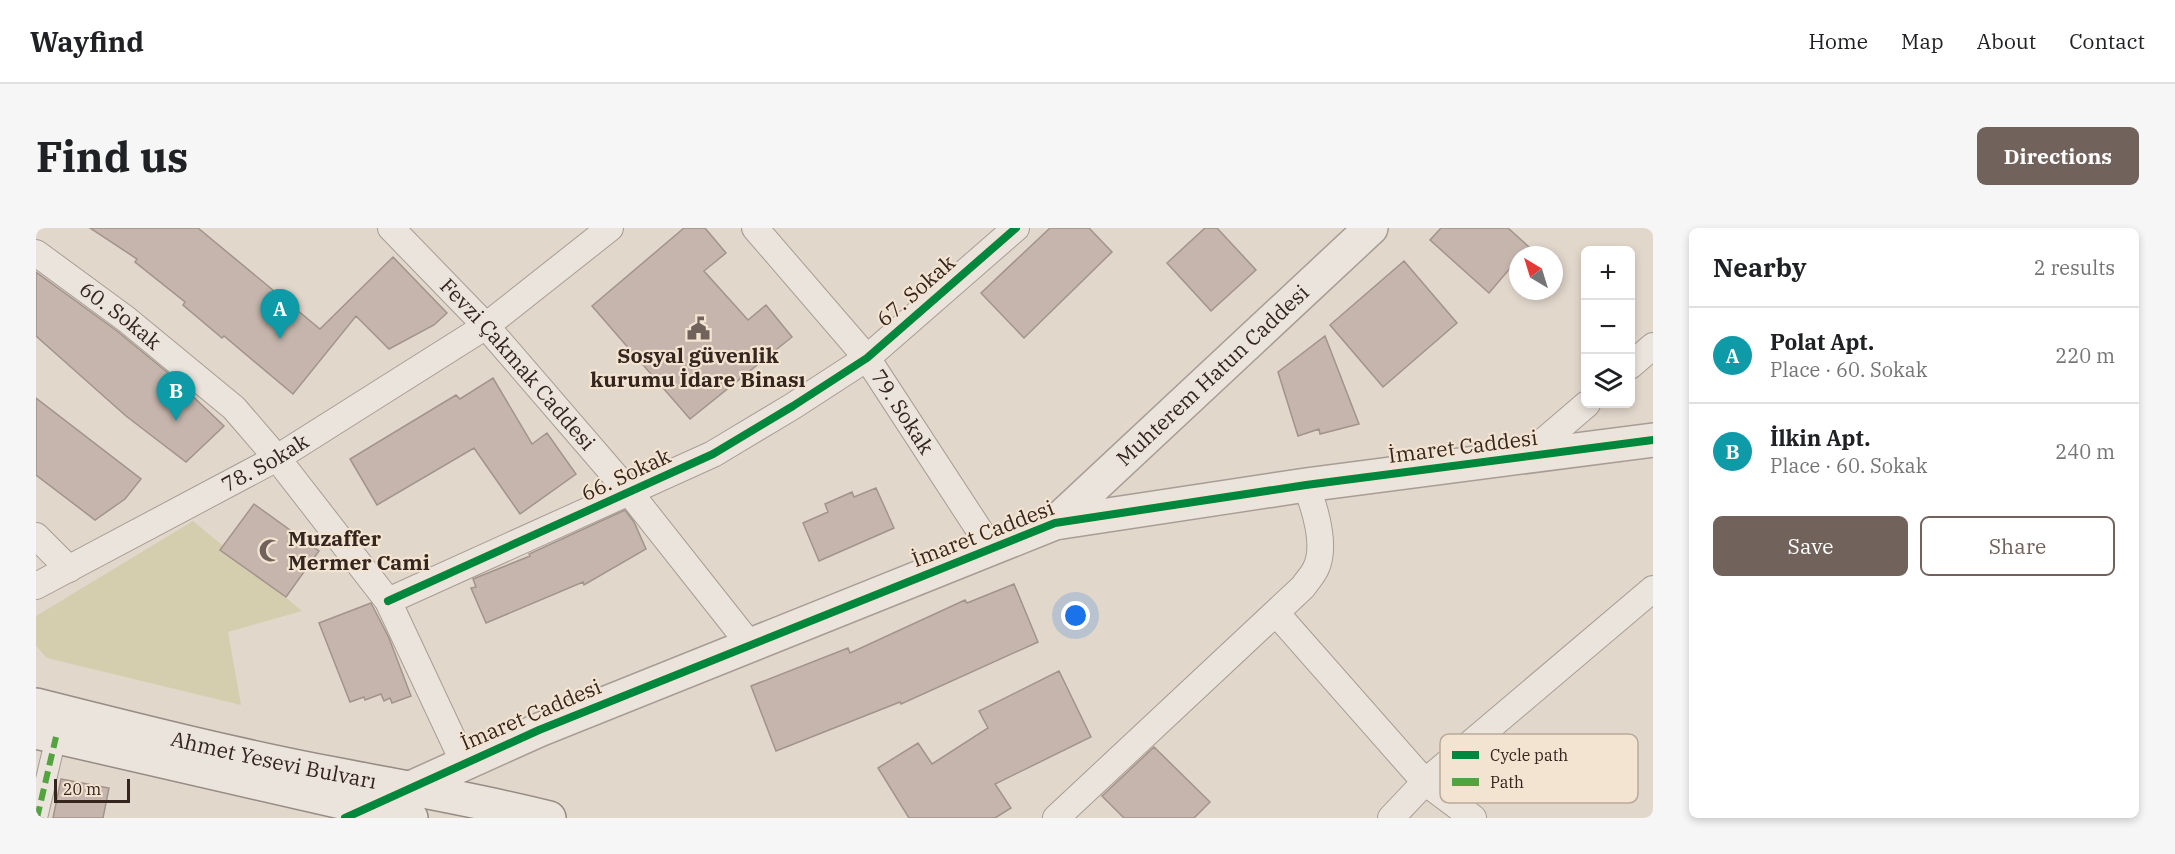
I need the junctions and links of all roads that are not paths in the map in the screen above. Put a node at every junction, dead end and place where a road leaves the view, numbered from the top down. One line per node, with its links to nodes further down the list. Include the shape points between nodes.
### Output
1 (391, 228): 7 (street, Fevzi Çakmak Caddesi)
2 (610, 228): 7 (street, 78. Sokak)
3 (755, 228): 9 (street, 79. Sokak)
4 (1016, 228): 9 (street, 67. Sokak)
5 (1371, 228): 17 (street, Muhterem Hatun Caddesi)
6 (36, 253): 14 (street, 60. Sokak, via 126,319 234,408)
7 (486, 326): 14 (street, 78. Sokak); 16 (street, Fevzi Çakmak Caddesi)
8 (1653, 346): 10 (street)
9 (867, 358): 16 (street, 66. Sokak, via 713,454); 19 (street, 79. Sokak)
10 (1635, 362)
11 (1582, 408): 13 (street)
12 (1648, 447): 13 (street, İmaret Caddesi)
13 (1525, 457): 15 (street, İmaret Caddesi)
14 (277, 458): 20 (street, 78. Sokak); 23 (street, 60. Sokak)
15 (1306, 485): 17 (street, İmaret Caddesi); 24 (street, via 1316,510 1320,540 1317,566 1303,588)
16 (630, 493): 23 (street, 66. Sokak); 25 (street, Fevzi Çakmak Caddesi)
17 (1055, 523): 19 (street, İmaret Caddesi)
18 (36, 536): 20 (street)
19 (992, 548): 25 (street, İmaret Caddesi)
20 (69, 569): 21 (street, 78. Sokak)
21 (36, 586)
22 (1653, 589): 27 (street)
23 (388, 601): 29 (street, 60. Sokak)
24 (1277, 614): 31 (street); 38 (street)
25 (751, 646): 29 (street, İmaret Caddesi)
26 (36, 705): 33 (street, Ahmet Yesevi Bulvarı, via 336,775)
27 (1482, 734)
28 (46, 735): 35 (street, Ahmet Yesevi Bulvarı); 36 (street)
29 (464, 763): 33 (street, İmaret Caddesi)
30 (1440, 769): 31 (street)
31 (1425, 782): 32 (street); 39 (street)
32 (1440, 793)
33 (411, 803): 35 (street, İmaret Caddesi); 37 (street, Ahmet Yesevi Bulvarı)
34 (1453, 803): 40 (street)
35 (355, 814)
36 (37, 818)
37 (549, 818)
38 (1056, 818)
39 (1391, 818)
40 (1473, 818)

